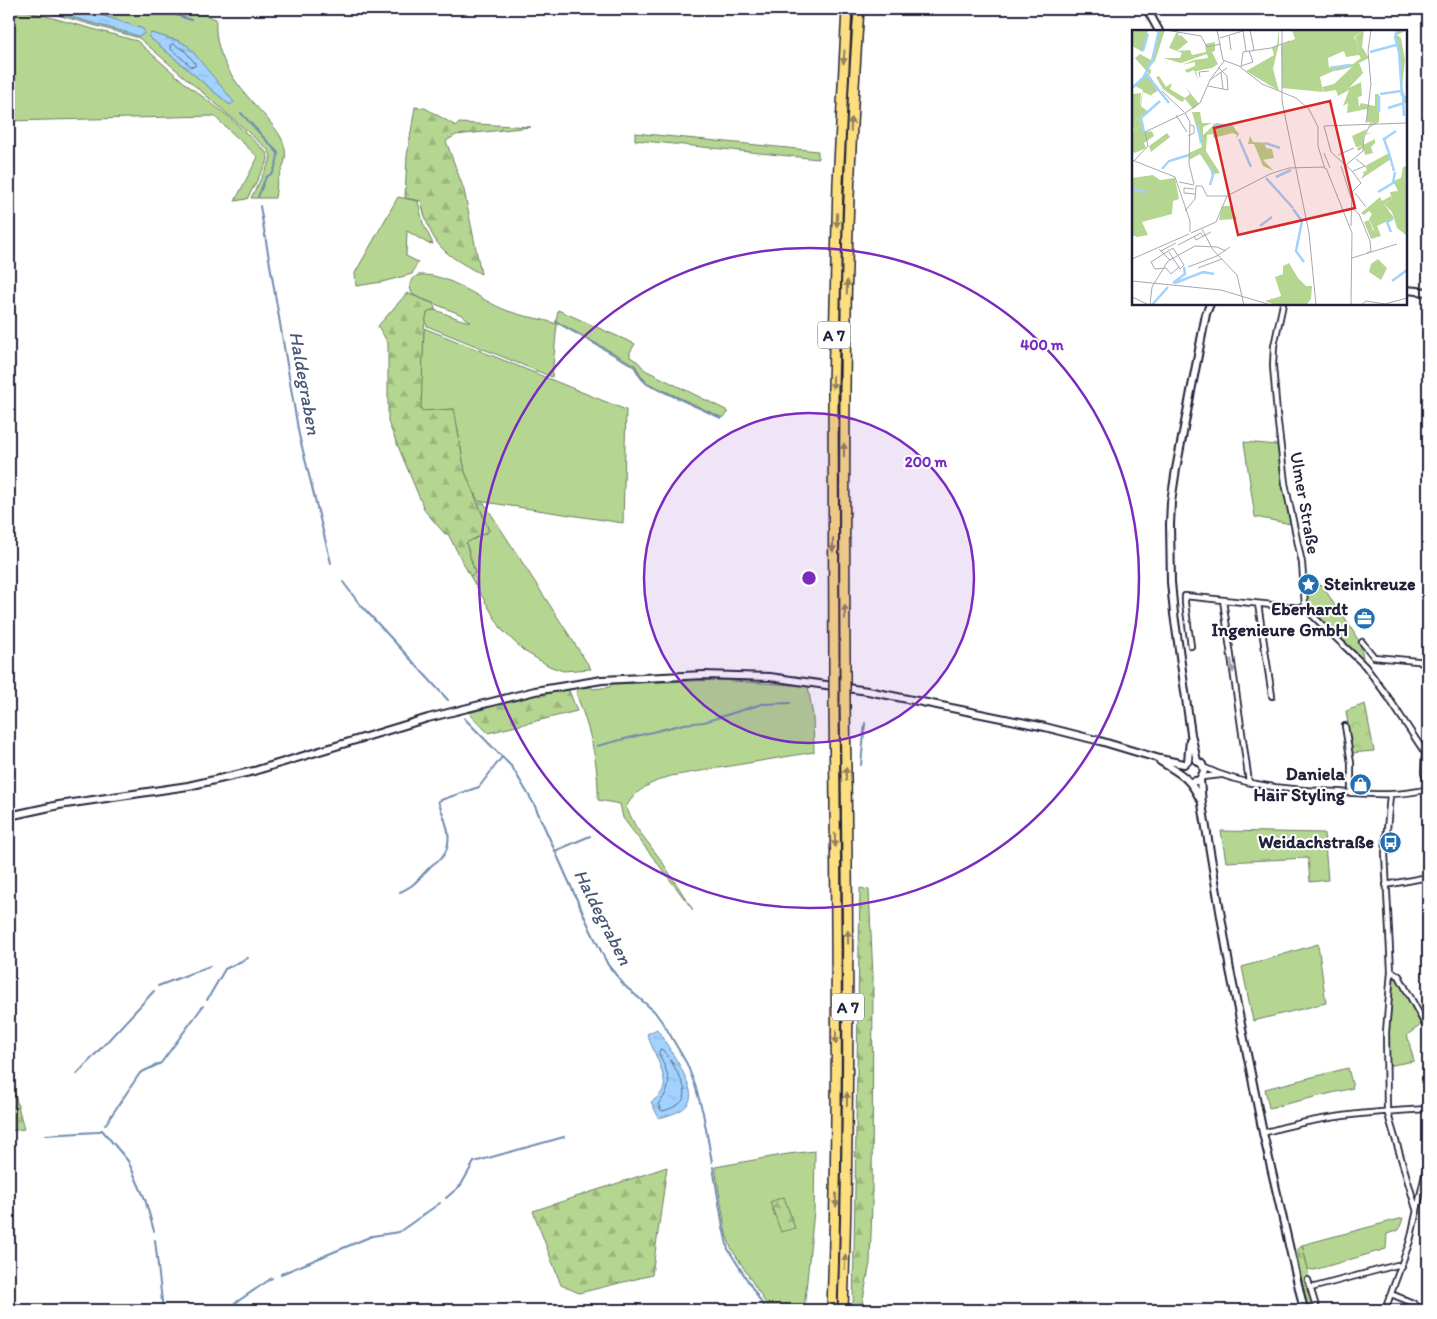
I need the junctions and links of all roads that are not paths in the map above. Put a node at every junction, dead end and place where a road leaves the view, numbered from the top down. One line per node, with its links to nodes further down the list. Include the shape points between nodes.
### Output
1 (847, 9): 50 (highway, A 7, one-way to 50, bridge, via 838,183 833,387 837,958 836,1211)
2 (858, 9): 51 (highway, A 7, one-way to 2, bridge, via 847,1209 848,956 844,382)
3 (1147, 9): 4 (main road)
4 (1158, 30)
5 (1407, 290): 6 (main road)
6 (1428, 292)
7 (1205, 305): 10 (main road)
8 (1210, 305): 10 (main road)
9 (1282, 305): 13 (street, Ulmer Straße, via 1274,346 1275,395)
10 (1206, 314): 19 (main road, via 1176,469 1170,525 1174,614)
11 (1223, 600): 12 (street); 15 (street, via 1185,596); 30 (street, one-way to 30)
12 (1258, 604): 13 (street); 17 (street)
13 (1305, 606): 21 (street, via 1366,666)
14 (1362, 642): 16 (street, via 1374,657)
15 (1191, 646)
16 (1428, 662)
17 (1272, 696)
18 (1346, 726): 33 (street)
19 (1191, 734): 23 (main road); 24 (main road)
20 (1428, 744): 21 (street)
21 (1427, 752): 31 (street, via 1424,772)
22 (1152, 757): 24 (main road); 26 (main road); 36 (main road, via 1045,727 868,691 770,677 704,674 566,684 428,718 245,773 188,786 59,805)
23 (1198, 761): 24 (main road); 25 (main road)
24 (1186, 762): 26 (main road)
25 (1203, 767): 27 (street); 28 (main road)
26 (1182, 775): 29 (main road)
27 (1222, 775): 28 (street); 30 (street)
28 (1201, 778): 29 (main road); 35 (main road)
29 (1191, 782): 35 (main road)
30 (1248, 782): 33 (street, via 1287,789)
31 (1428, 783)
32 (1428, 789): 34 (street)
33 (1351, 793): 34 (street)
34 (1390, 795): 38 (street)
35 (1202, 804): 43 (main road, via 1230,970)
36 (9, 816)
37 (1428, 877): 38 (street)
38 (1386, 885): 39 (street)
39 (1391, 971): 40 (street, via 1399,976); 42 (street, via 1386,1040)
40 (1428, 1030)
41 (1428, 1109): 42 (street)
42 (1386, 1111): 43 (street, via 1320,1119); 45 (street)
43 (1263, 1133): 52 (main road)
44 (1428, 1161): 45 (street)
45 (1416, 1212): 46 (street)
46 (1402, 1267): 48 (street, via 1397,1265); 49 (street)
47 (1308, 1280): 48 (street)
48 (1311, 1288): 53 (street)
49 (1392, 1294): 54 (street); 55 (street, via 1414,1303)
50 (832, 1310)
51 (843, 1310)
52 (1304, 1310)
53 (1317, 1310)
54 (1385, 1310)
55 (1421, 1310)

